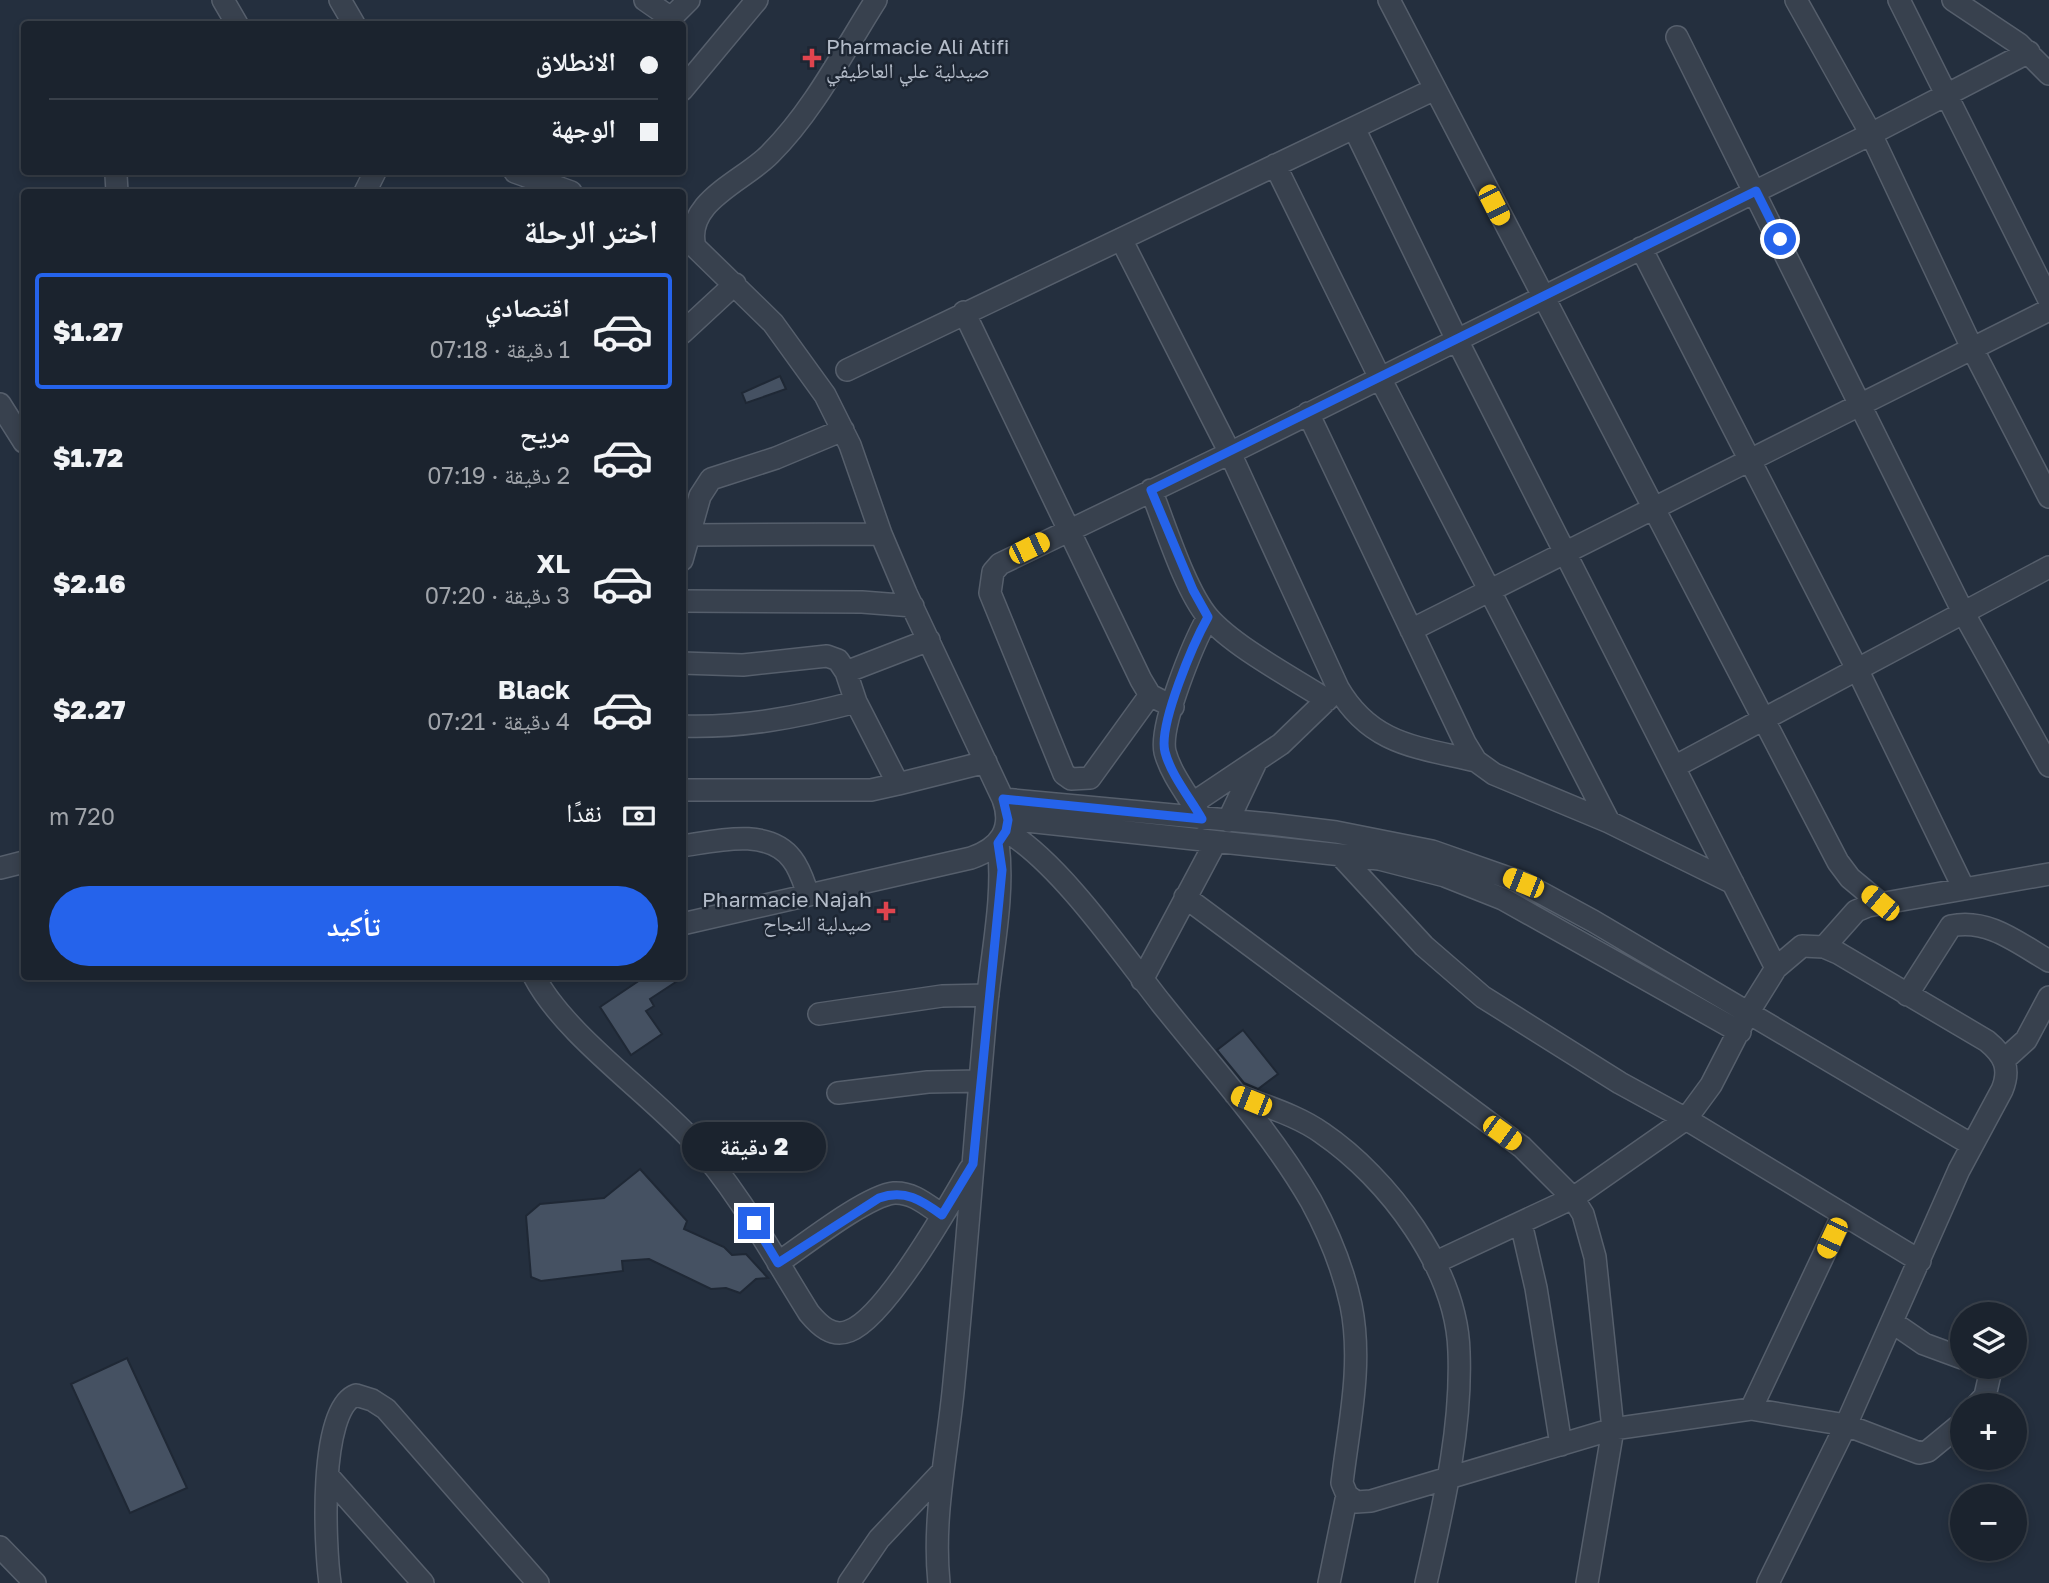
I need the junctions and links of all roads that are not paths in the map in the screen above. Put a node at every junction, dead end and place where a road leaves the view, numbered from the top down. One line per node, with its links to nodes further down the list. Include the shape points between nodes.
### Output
1 (223, 0): 11 (street)
2 (340, 0): 12 (street)
3 (645, 0): 4 (street, via 671,18)
4 (689, 0)
5 (757, 0): 16 (street)
6 (876, 0): 26 (street, via 804,115 770,154 703,208)
7 (1390, 0): 17 (street)
8 (1796, 0): 20 (street)
9 (1899, 0): 18 (street)
10 (1954, 0): 14 (street)
11 (235, 21)
12 (352, 21)
13 (1677, 37): 24 (street)
14 (2029, 52): 15 (street); 18 (street)
15 (2049, 74)
16 (686, 85)
17 (1434, 89): 19 (street); 29 (street)
18 (1947, 95): 20 (street); 30 (street)
19 (1354, 128): 21 (street); 34 (street)
20 (1871, 134): 24 (street); 35 (street)
21 (1275, 165): 25 (street); 37 (street)
22 (523, 175): 23 (street)
23 (563, 189)
24 (1756, 191): 27 (street); 39 (street)
25 (1121, 239): 32 (street); 43 (street)
26 (689, 244): 28 (street)
27 (1641, 248): 29 (street); 44 (street)
28 (735, 284): 33 (street); 41 (street, via 794,347)
29 (1541, 297): 34 (street); 48 (street)
30 (2049, 300)
31 (2049, 310): 35 (street)
32 (964, 312): 36 (street); 49 (street)
33 (686, 329)
34 (1457, 340): 37 (street); 53 (street)
35 (1973, 350): 39 (street); 47 (street)
36 (847, 370)
37 (1380, 378): 40 (street); 55 (street)
38 (0, 404): 42 (street)
39 (1862, 405): 44 (street); 58 (street)
40 (1308, 413): 43 (street); 60 (street)
41 (844, 430): 46 (street, via 746,469 718,475); 50 (street)
42 (21, 437)
43 (1230, 453): 45 (street); 65 (street)
44 (1750, 461): 48 (street); 63 (street)
45 (1151, 490): 49 (street); 59 (street)
46 (691, 494): 51 (street)
47 (2049, 497)
48 (1655, 506): 53 (street); 69 (street)
49 (1069, 529): 66 (street); 66 (street, via 1000,564 989,583 1064,774 1071,779 1090,779)
50 (881, 534): 51 (street); 57 (street)
51 (688, 535): 52 (street)
52 (686, 543)
53 (1565, 553): 55 (street); 75 (street)
54 (2049, 567): 58 (street)
55 (1491, 589): 60 (street); 80 (street)
56 (686, 601): 57 (street, via 862,601)
57 (913, 606): 61 (street)
58 (1964, 612): 63 (street); 74 (street)
59 (1208, 617): 65 (street, via 1227,635); 68 (street, via 1191,650)
60 (1411, 630): 71 (street)
61 (929, 640): 64 (street); 72 (street)
62 (686, 663): 64 (street, via 743,665 827,656 838,660)
63 (1857, 669): 69 (street); 89 (street)
64 (846, 672): 67 (street)
65 (1333, 694): 71 (street, via 1382,735); 73 (street)
66 (1150, 695): 68 (street)
67 (856, 702): 70 (street, via 762,722); 76 (street)
68 (1172, 707): 78 (street, via 1164,735 1166,754)
69 (1765, 718): 75 (street); 92 (street, via 1838,862)
70 (686, 726)
71 (1476, 761): 80 (street, via 1494,774)
72 (986, 762): 76 (street); 81 (street)
73 (1255, 764): 78 (street); 79 (street)
74 (2049, 766)
75 (1674, 767): 88 (street)
76 (898, 784): 77 (street, via 871,790)
77 (686, 790)
78 (1198, 811): 79 (street); 81 (street)
79 (1228, 821): 103 (street, via 1336,832 1432,852 1492,871 1547,895)
80 (1609, 822): 88 (street)
81 (1004, 823): 82 (street); 90 (street, via 993,849 971,858); 98 (street, via 1048,866); 99 (street)
82 (1215, 843): 84 (street); 91 (street)
83 (686, 845): 90 (street, via 729,839 768,842 790,856)
84 (1340, 855): 103 (street, via 1411,867 1493,894); 108 (street, via 1424,946 1483,997)
85 (21, 863): 86 (street)
86 (0, 868)
87 (2049, 874): 89 (street)
88 (1733, 883): 96 (street)
89 (1964, 889): 92 (street)
90 (808, 894): 93 (street)
91 (1185, 897): 98 (street); 111 (street, via 1522,1147)
92 (1880, 903): 94 (street, via 1856,911)
93 (686, 923)
94 (1824, 947): 96 (street, via 1802,946); 100 (street)
95 (2049, 961): 100 (street, via 1985,925 1951,926)
96 (1776, 968): 103 (street)
97 (536, 980): 116 (street, via 552,1005 718,1170)
98 (1142, 980): 107 (street)
99 (988, 995): 102 (street, via 942,996); 105 (street)
100 (1907, 995): 104 (street, via 1987,1041)
101 (2049, 997): 104 (street, via 2026,1040)
102 (819, 1014)
103 (1744, 1022): 108 (street, via 1711,1085); 109 (street)
104 (2005, 1059): 109 (street, via 2007,1077)
105 (980, 1081): 106 (street); 110 (street)
106 (838, 1093)
107 (1233, 1094): 117 (street, via 1320,1132 1351,1155 1415,1226); 128 (street, via 1309,1198 1342,1272 1351,1307 1356,1369 1342,1483)
108 (1686, 1119): 111 (street); 112 (street)
109 (1972, 1145): 115 (street)
110 (973, 1164): 113 (street); 125 (street)
111 (1573, 1198): 114 (street); 122 (street, via 1583,1214 1595,1257)
112 (1843, 1214): 115 (street); 120 (street)
113 (942, 1215): 116 (street, via 913,1196 888,1195 864,1205); 116 (street, via 881,1304 848,1332 837,1334 818,1324)
114 (1521, 1223): 117 (street); 124 (street)
115 (1920, 1261): 118 (street)
116 (778, 1263)
117 (1434, 1264): 127 (street, via 1460,1349 1458,1415)
118 (1892, 1322): 119 (street, via 1924,1344); 121 (street)
119 (1950, 1354)
120 (1751, 1409): 121 (street); 122 (street)
121 (1846, 1425): 123 (street, via 1919,1453); 139 (street)
122 (1613, 1429): 124 (street); 138 (street)
123 (1950, 1433)
124 (1561, 1445): 127 (street)
125 (942, 1472): 134 (street, via 879,1539); 135 (street)
126 (328, 1476): 131 (street, via 325,1544); 132 (street); 133 (street, via 343,1404 356,1395 372,1400 386,1409)
127 (1448, 1479): 128 (street, via 1364,1503); 137 (street)
128 (1347, 1495): 136 (street)
129 (0, 1547): 130 (street)
130 (35, 1583)
131 (330, 1583)
132 (423, 1583)
133 (538, 1583)
134 (849, 1583)
135 (939, 1583)
136 (1329, 1583)
137 (1426, 1583)
138 (1587, 1583)
139 (1768, 1583)

